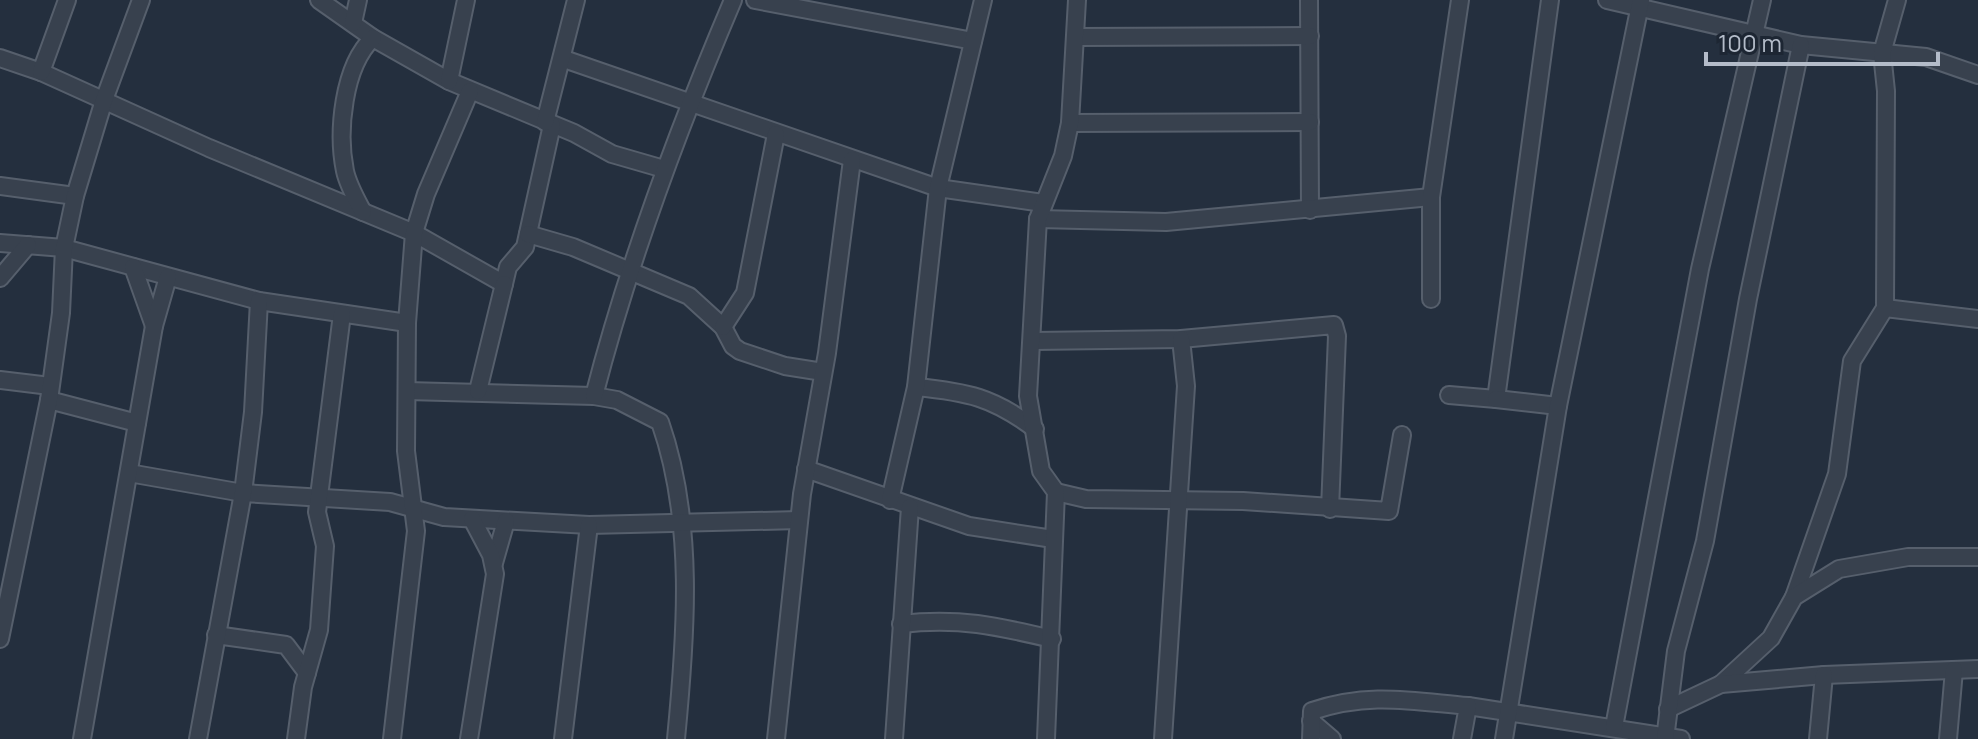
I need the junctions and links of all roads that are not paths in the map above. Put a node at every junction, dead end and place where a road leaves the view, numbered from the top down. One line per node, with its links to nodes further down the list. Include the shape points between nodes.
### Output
1 (67, 0): 28 (street)
2 (141, 0): 32 (street)
3 (319, 0): 18 (street)
4 (358, 0): 18 (street)
5 (466, 0): 30 (street)
6 (576, 0): 27 (street)
7 (733, 0): 33 (street)
8 (755, 0): 23 (street)
9 (983, 0): 23 (street)
10 (1077, 0): 21 (street)
11 (1309, 0): 20 (street)
12 (1460, 0): 43 (street)
13 (1550, 0): 75 (street)
14 (1607, 0): 17 (street)
15 (1762, 0): 19 (street)
16 (1897, 0): 25 (street)
17 (1640, 4): 19 (street); 76 (street)
18 (353, 23): 22 (street)
19 (1752, 33): 24 (street); 116 (street, via 1700,269)
20 (1310, 36): 21 (street); 34 (street)
21 (1077, 37): 35 (street)
22 (373, 38): 30 (street); 46 (street, via 354,70 344,126 345,171)
23 (973, 41): 41 (street)
24 (1801, 45): 25 (street); 113 (street)
25 (1882, 53): 29 (street, via 1926,57); 59 (street)
26 (0, 58): 28 (street)
27 (564, 59): 33 (street); 36 (street)
28 (41, 72): 32 (street)
29 (1978, 75)
30 (449, 81): 31 (street)
31 (470, 91): 36 (street); 47 (street)
32 (104, 100): 42 (street); 46 (street)
33 (691, 104): 37 (street); 39 (street)
34 (1310, 122): 35 (street); 44 (street)
35 (1070, 123): 45 (street, via 1063,156)
36 (548, 124): 39 (street, via 612,154); 48 (street)
37 (776, 134): 38 (street); 64 (street, via 745,293)
38 (852, 160): 41 (street); 67 (street)
39 (664, 169): 53 (street)
40 (0, 186): 42 (street)
41 (938, 188): 45 (street); 69 (street)
42 (75, 196): 51 (street)
43 (1431, 197): 44 (street); 57 (street)
44 (1310, 210): 45 (street, via 1166,222)
45 (1040, 211): 66 (street)
46 (363, 212): 47 (street)
47 (414, 233): 56 (street); 62 (street)
48 (528, 234): 53 (street, via 573,247); 56 (street)
49 (0, 243): 50 (street)
50 (28, 245): 51 (street); 55 (street)
51 (64, 248): 52 (street); 72 (street)
52 (133, 267): 54 (street); 63 (street)
53 (629, 273): 64 (street, via 689,296); 74 (street)
54 (168, 277): 58 (street); 63 (street)
55 (0, 278)
56 (504, 284): 71 (street)
57 (1431, 299)
58 (259, 301): 60 (street); 84 (street)
59 (1885, 308): 61 (street); 102 (street, via 1852,361 1837,474)
60 (342, 314): 62 (street); 85 (street)
61 (1978, 319)
62 (407, 323): 70 (street)
63 (154, 326): 77 (street)
64 (723, 327): 67 (street, via 740,351)
65 (1181, 339): 66 (street); 87 (street, via 1186,386); 91 (street, via 1334,325)
66 (1034, 341): 78 (street, via 1028,396)
67 (823, 372): 80 (street)
68 (0, 380): 72 (street)
69 (916, 387): 78 (street, via 971,393 1008,409); 86 (street)
70 (407, 391): 71 (street); 82 (street)
71 (478, 391): 74 (street)
72 (50, 393): 77 (street); 105 (street)
73 (1449, 395): 75 (street)
74 (594, 396): 96 (street, via 617,400 660,422)
75 (1496, 399): 76 (street)
76 (1558, 406): 114 (street)
77 (137, 423): 81 (street)
78 (1035, 429): 83 (street, via 1041,471)
79 (1402, 435): 91 (street, via 1389,511)
80 (806, 469): 86 (street); 94 (street)
81 (129, 473): 84 (street); 118 (street)
82 (407, 483): 88 (street); 89 (street)
83 (1056, 492): 87 (street, via 1086,499); 99 (street)
84 (243, 493): 85 (street); 104 (street)
85 (318, 500): 88 (street); 109 (street, via 325,546 319,630)
86 (890, 500): 90 (street)
87 (1179, 501): 91 (street); 128 (street)
88 (390, 502): 89 (street)
89 (413, 506): 92 (street); 98 (street)
90 (910, 507): 99 (street, via 986,530); 103 (street)
91 (1330, 509)
92 (444, 517): 93 (street); 98 (street)
93 (472, 519): 95 (street); 101 (street)
94 (799, 520): 96 (street); 125 (street)
95 (506, 521): 97 (street); 101 (street)
96 (682, 522): 97 (street); 124 (street)
97 (589, 525): 123 (street)
98 (416, 531): 121 (street)
99 (1053, 539): 106 (street)
100 (1978, 557): 102 (street, via 1908,557 1839,569)
101 (494, 563): 122 (street)
102 (1794, 597): 111 (street, via 1771,638)
103 (901, 624): 106 (street, via 981,622); 126 (street)
104 (216, 635): 109 (street, via 286,645); 119 (street)
105 (0, 639)
106 (1052, 639): 127 (street)
107 (1978, 669): 108 (street)
108 (1954, 670): 110 (street); 134 (street)
109 (307, 673): 120 (street)
110 (1824, 675): 111 (street); 133 (street)
111 (1721, 684): 113 (street)
112 (1468, 706): 114 (street); 115 (street, via 1349,700 1312,711); 131 (street)
113 (1668, 709): 117 (street)
114 (1510, 712): 116 (street); 132 (street)
115 (1311, 721): 129 (street); 130 (street)
116 (1614, 727): 117 (street)
117 (1670, 738)
118 (82, 739)
119 (198, 739)
120 (296, 739)
121 (392, 739)
122 (469, 739)
123 (563, 739)
124 (676, 739)
125 (776, 739)
126 (894, 739)
127 (1046, 739)
128 (1163, 739)
129 (1311, 739)
130 (1332, 739)
131 (1462, 739)
132 (1504, 739)
133 (1818, 739)
134 (1948, 739)

